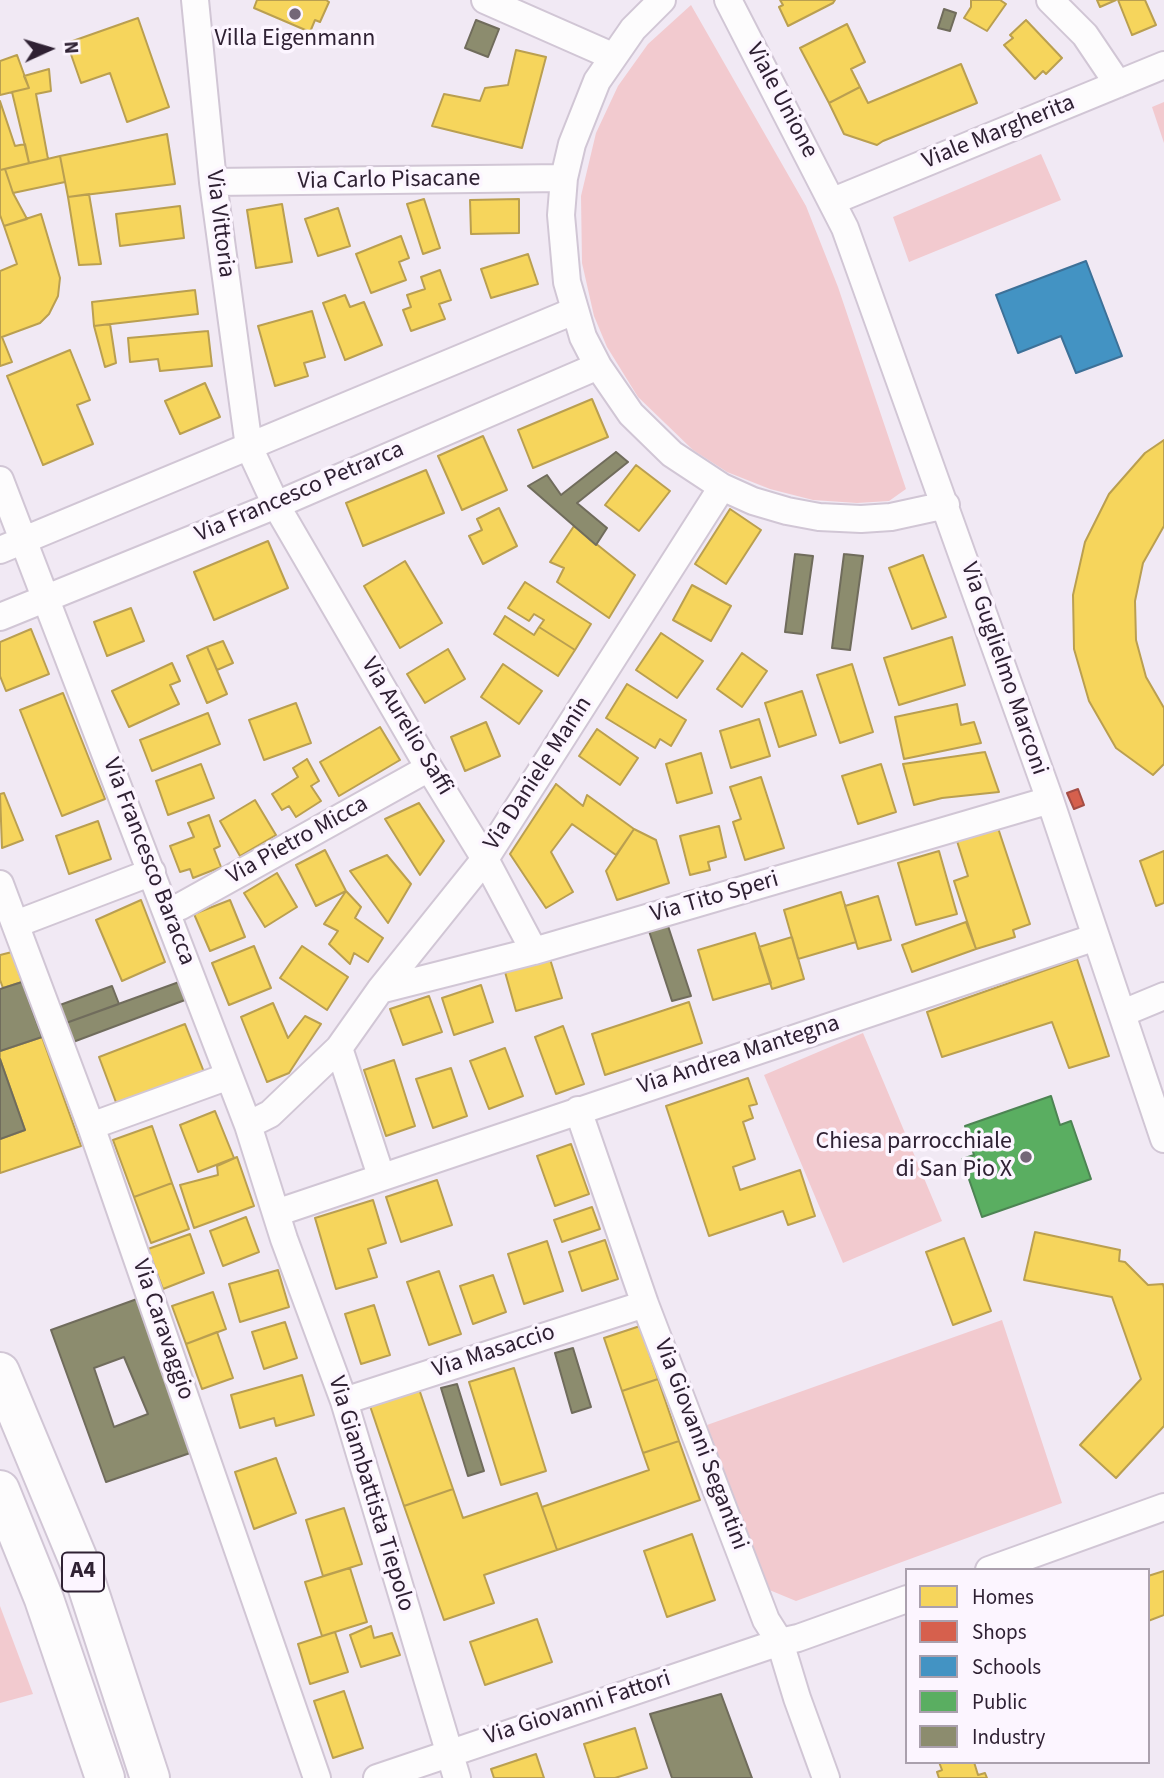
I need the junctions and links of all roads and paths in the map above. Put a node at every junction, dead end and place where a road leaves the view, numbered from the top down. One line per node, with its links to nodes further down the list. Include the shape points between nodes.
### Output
1 (195, 0): 10 (street, Via Vittoria)
2 (485, 0): 6 (street)
3 (662, 0): 6 (street)
4 (728, 0): 11 (street, Viale Unione)
5 (1050, 0): 8 (street, via 1085,35)
6 (612, 55): 9 (street, via 583,111)
7 (1164, 65): 8 (street, Viale Margherita)
8 (1118, 84): 11 (street, Viale Margherita)
9 (564, 178): 10 (street, Via Carlo Pisacane); 12 (street, via 562,251)
10 (213, 182): 14 (street, Via Vittoria)
11 (834, 201): 18 (street, Via Guglielmo Marconi)
12 (574, 311): 13 (street); 14 (street)
13 (598, 366): 16 (street, via 649,434); 17 (street, Via Francesco Petrarca)
14 (249, 447): 17 (street, Via Vittoria); 19 (street)
15 (0, 480): 19 (street, Via Francesco Baracca)
16 (722, 487): 18 (street, via 753,501 819,517 891,517); 25 (street, Via Daniele Manin)
17 (276, 505): 21 (street, Via Francesco Petrarca); 23 (street, Via Aurelio Saffi)
18 (946, 505): 24 (street, Via Guglielmo Marconi)
19 (25, 541): 20 (street); 21 (street, Via Francesco Baracca)
20 (0, 551)
21 (47, 599): 22 (street, Via Francesco Petrarca); 26 (street, Via Francesco Baracca)
22 (0, 617)
23 (429, 768): 25 (street, Via Aurelio Saffi); 28 (street, Via Pietro Micca)
24 (1050, 800): 30 (street, Via Guglielmo Marconi); 31 (street, Via Tito Speri)
25 (485, 859): 31 (street, Via Aurelio Saffi); 32 (street, Via Daniele Manin)
26 (152, 872): 28 (street, Via Francesco Baracca); 29 (street)
27 (0, 884): 29 (street, Via Caravaggio)
28 (167, 911): 36 (street, Via Francesco Baracca)
29 (16, 925): 38 (street, Via Caravaggio)
30 (1096, 937): 34 (street, Via Guglielmo Marconi); 37 (street, Via Andrea Mantegna)
31 (534, 951): 32 (street, Via Tito Speri)
32 (380, 990): 35 (street, Via Daniele Manin)
33 (1164, 996): 34 (street)
34 (1123, 1013): 40 (street, Via Guglielmo Marconi)
35 (339, 1048): 39 (street, Via Daniele Manin, via 270,1114); 41 (street)
36 (229, 1076): 38 (street); 39 (street, Via Francesco Baracca)
37 (578, 1110): 41 (street, Via Andrea Mantegna); 43 (street, Via Giovanni Segantini)
38 (91, 1125): 54 (street, Via Caravaggio)
39 (248, 1125): 42 (street, Via Giambattista Tiepolo)
40 (1164, 1139)
41 (381, 1176): 42 (street, Via Andrea Mantegna)
42 (276, 1213): 45 (street, Via Giambattista Tiepolo)
43 (645, 1304): 45 (street, Via Masaccio); 50 (street, Via Giovanni Segantini, via 766,1620)
44 (0, 1372): 53 (highway, A4, via 80,1564)
45 (344, 1401): 51 (street, Via Giambattista Tiepolo)
46 (0, 1490): 52 (highway, A4, via 44,1599)
47 (1164, 1507): 48 (street)
48 (995, 1568)
49 (905, 1600): 50 (street, Via Giovanni Fattori)
50 (780, 1642): 51 (street, Via Giovanni Fattori); 57 (street, Via Giovanni Segantini)
51 (448, 1752): 55 (street, Via Giovanni Fattori); 56 (street, Via Giambattista Tiepolo)
52 (105, 1778)
53 (150, 1778)
54 (317, 1778)
55 (377, 1778)
56 (457, 1778)
57 (826, 1778)

